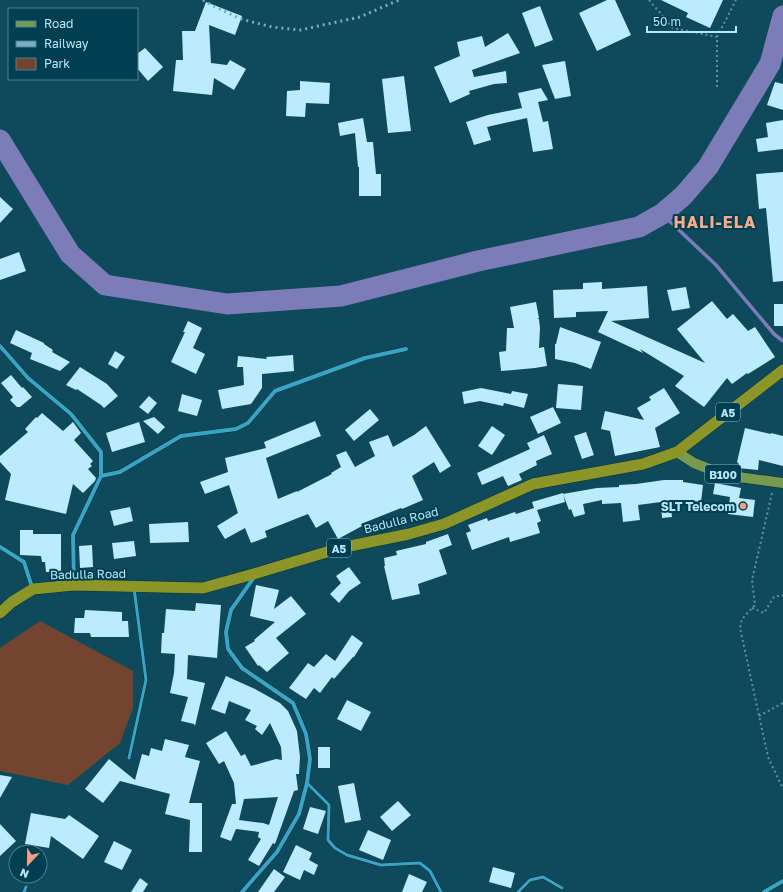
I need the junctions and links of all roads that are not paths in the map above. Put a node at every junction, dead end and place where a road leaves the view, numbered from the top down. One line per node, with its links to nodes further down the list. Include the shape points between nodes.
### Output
1 (0, 346): 5 (street, via 28,378 71,414 101,452)
2 (406, 349): 5 (street, via 366,358 275,391 248,423 236,429 181,436 120,472)
3 (782, 371): 4 (highway, Badulla Road / A5)
4 (676, 452): 6 (main road, B100, via 694,463 724,475); 8 (highway, Badulla Road / A5, via 643,464 532,484 444,524 340,548)
5 (101, 476): 9 (street, via 73,535)
6 (779, 482)
7 (0, 547): 11 (street, via 24,562)
8 (257, 573): 10 (highway, Badulla Road / A5, via 203,588); 14 (street, via 231,610 226,632 228,649 242,668 293,703 306,734 310,759)
9 (74, 585): 10 (highway, Badulla Road / A5); 11 (highway, Badulla Road / A5)
10 (134, 586): 13 (lane, via 146,680)
11 (33, 589): 12 (highway, Badulla Road / A5)
12 (0, 613)
13 (129, 758)
14 (308, 783): 19 (street, via 299,814 277,852); 20 (lane, via 330,805 328,840 335,848 347,855 381,865 420,863 430,871)
15 (783, 881): 22 (street)
16 (26, 887): 18 (lane)
17 (562, 888): 21 (lane, via 543,877 530,880)
18 (24, 892)
19 (242, 892)
20 (440, 892)
21 (518, 892)
22 (764, 892)

